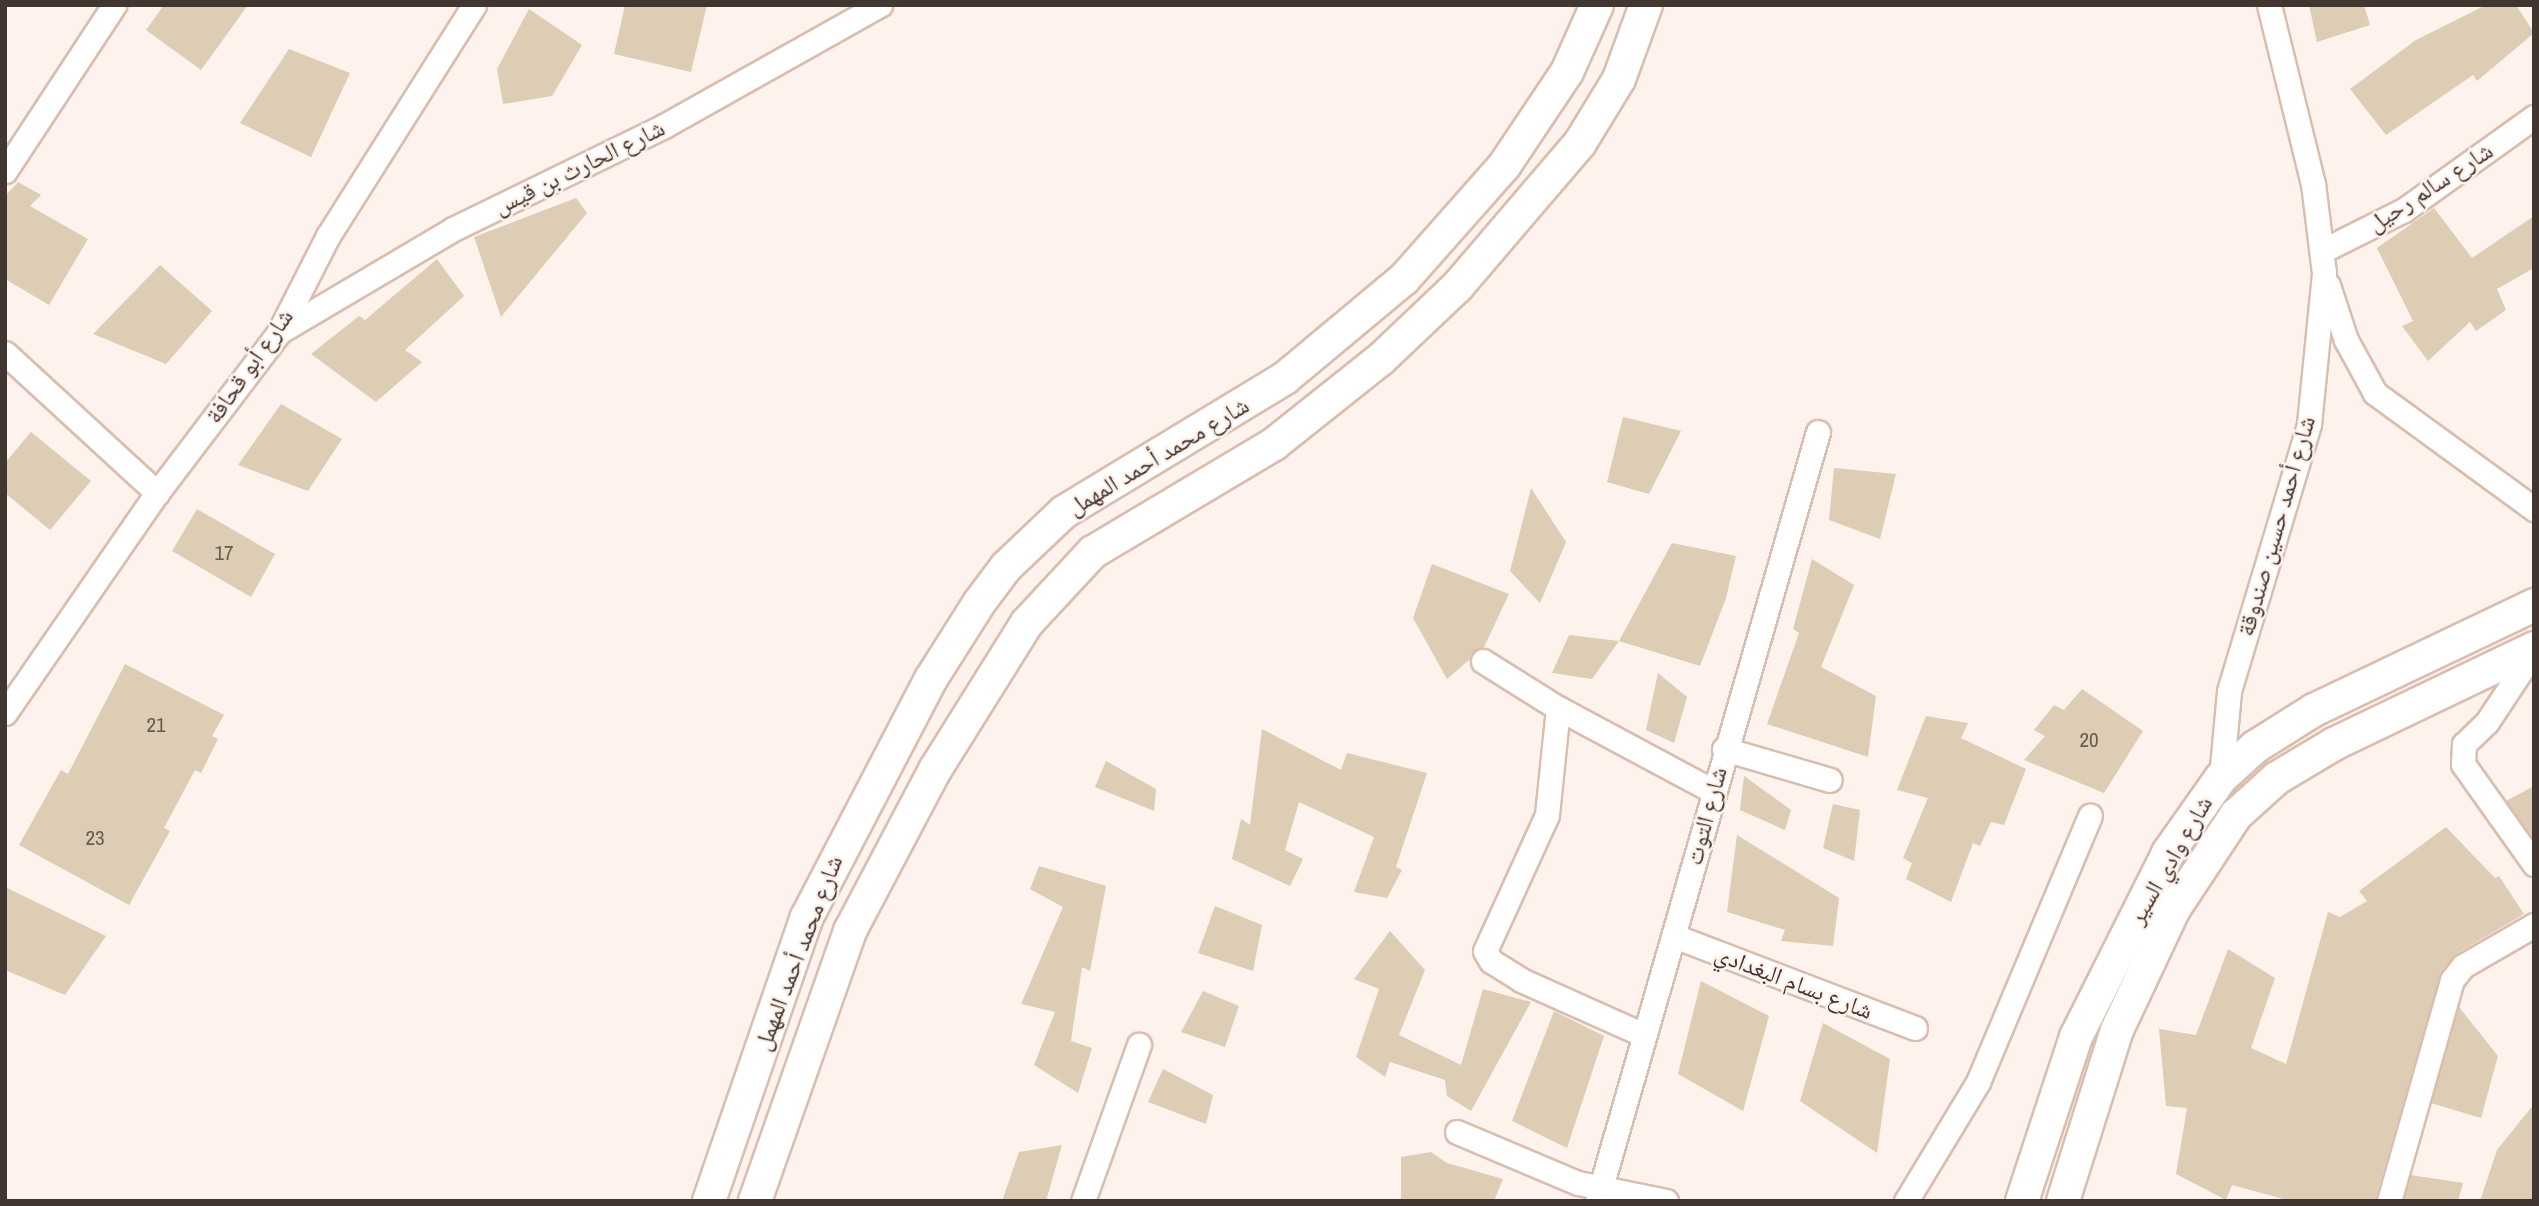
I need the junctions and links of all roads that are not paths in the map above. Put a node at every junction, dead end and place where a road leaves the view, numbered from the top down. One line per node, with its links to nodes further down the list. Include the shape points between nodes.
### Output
1 (114, 5): 8 (street)
2 (474, 5): 10 (street, شارع أبو قحافة, via 328,236)
3 (880, 5): 10 (street, شارع الحارث بن قيس, via 664,125 453,229)
4 (1597, 5): 34 (main road, شارع محمد أحمد المهمل, via 1567,72 1532,127 1473,206 1404,279 1284,378 1064,512 1034,537 979,603 898,739 807,917)
5 (1646, 5): 35 (main road, شارع محمد أحمد المهمل, via 1619,79 1580,143 1457,287 1381,359 1274,444 1093,552 1027,623 934,769 850,931)
6 (2269, 5): 9 (street, شارع أحمد حسين صندوقة, via 2313,184)
7 (2534, 117): 9 (street, شارع سالم رحيل)
8 (5, 171)
9 (2323, 262): 14 (street, شارع أحمد حسين صندوقة, via 2346,340 2375,393); 21 (street, شارع أحمد حسين صندوقة, via 2309,424 2229,691)
10 (279, 332): 13 (street, شارع أبو قحافة)
11 (5, 353): 13 (street)
12 (1818, 432): 20 (street, شارع التوت)
13 (157, 493): 19 (street, شارع أبو قحافة)
14 (2534, 509)
15 (2534, 605): 21 (main road, شارع وادي السير, via 2314,710 2255,747)
16 (2534, 650): 24 (main road, شارع وادي السير, via 2334,744 2277,778); 26 (street, via 2487,722 2464,744 2463,764)
17 (1483, 661): 18 (street)
18 (1558, 708): 23 (street); 30 (street, via 1547,815 1485,951 1499,968 1521,980)
19 (5, 713)
20 (1724, 749): 22 (street); 23 (street, شارع التوت)
21 (2221, 778): 24 (main road); 39 (main road, شارع وادي السير, via 2168,853 2095,996 2054,1092)
22 (1830, 780)
23 (1713, 790): 28 (street, شارع التوت)
24 (2245, 806): 40 (main road, شارع وادي السير, via 2195,874 2147,963 2101,1069)
25 (2090, 816): 38 (street, via 1978,1083)
26 (2534, 864)
27 (2534, 925): 41 (street, via 2463,966 2452,980)
28 (1674, 936): 29 (street, شارع بسام البغدادي); 30 (street, شارع التوت)
29 (1915, 1028)
30 (1644, 1035): 33 (street, شارع التوت)
31 (1139, 1045): 36 (street)
32 (1457, 1132): 33 (street)
33 (1598, 1195): 37 (street)
34 (709, 1201)
35 (755, 1201)
36 (1083, 1201)
37 (1666, 1201)
38 (1906, 1201)
39 (2022, 1201)
40 (2063, 1201)
41 (2389, 1201)

